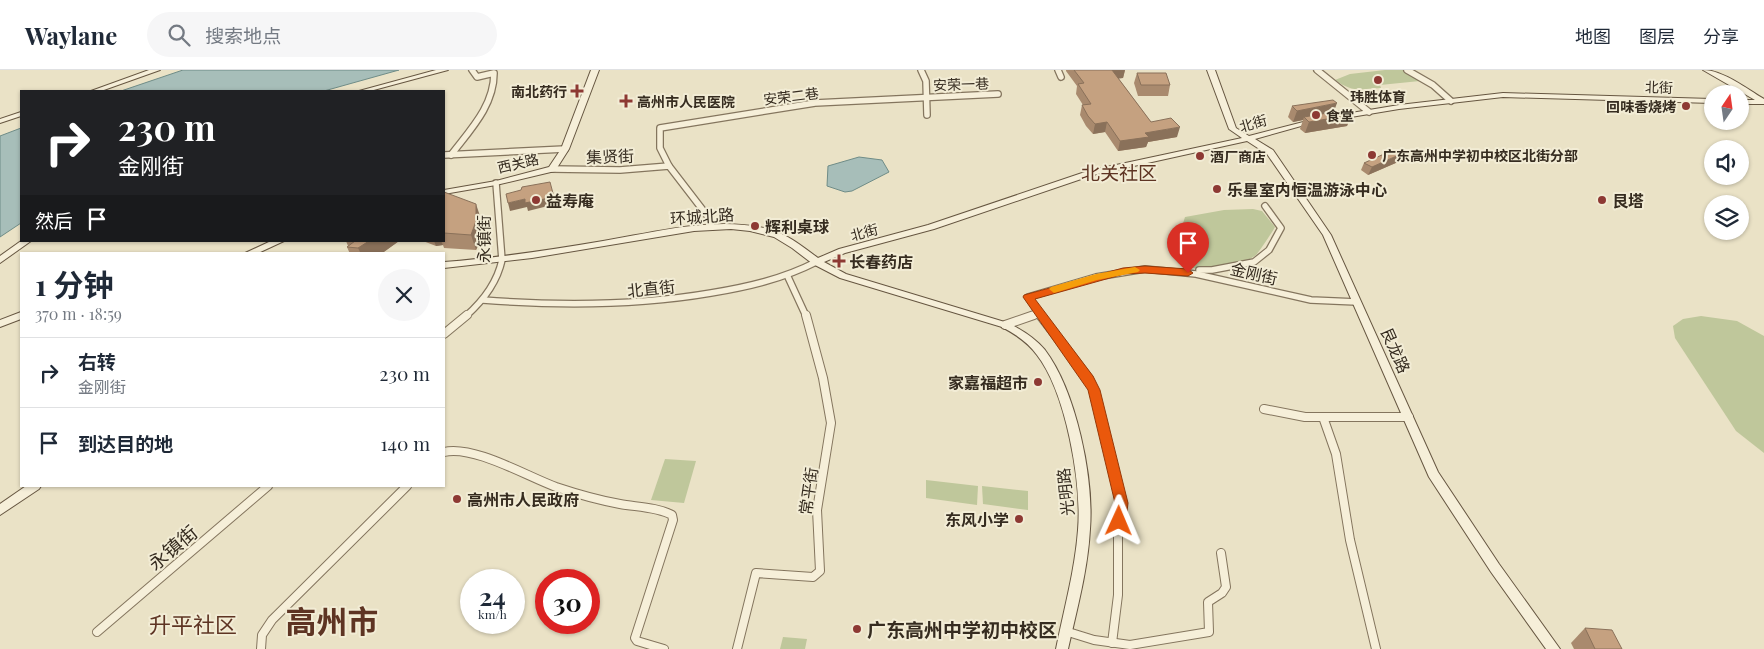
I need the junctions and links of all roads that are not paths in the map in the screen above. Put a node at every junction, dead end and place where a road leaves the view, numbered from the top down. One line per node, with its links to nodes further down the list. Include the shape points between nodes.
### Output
1 (146, 70): 13 (street)
2 (156, 70): 14 (street)
3 (444, 70): 15 (street)
4 (472, 70): 31 (street, via 478,77 494,73 495,87)
5 (595, 70): 29 (street, 西关路)
6 (921, 70): 17 (street, 安荣一巷, via 926,82)
7 (1058, 70): 12 (street)
8 (1211, 70): 28 (street, 艮龙路, via 1232,127)
9 (1317, 70): 22 (street)
10 (1407, 70): 18 (street, via 1433,85)
11 (1707, 70): 21 (street)
12 (1061, 77)
13 (88, 90)
14 (98, 90)
15 (367, 90)
16 (998, 94): 17 (street, 安荣一巷)
17 (926, 96): 23 (street, 安荣一巷); 32 (street, 安荣二巷, via 815,103 660,128 658,143)
18 (1451, 101): 19 (street, 北街, via 1529,95); 22 (street, 北街)
19 (1704, 101)
20 (1749, 102): 21 (street)
21 (1764, 102)
22 (1369, 112): 25 (street, 北街)
23 (927, 115)
24 (20, 116): 27 (street)
25 (1334, 118)
26 (1324, 120): 28 (street, 北街)
27 (0, 122)
28 (1246, 138): 43 (street, 北街, via 1091,173); 48 (street, 艮龙路, via 1270,152 1318,222 1336,252)
29 (565, 149): 31 (street); 33 (street, 西关路)
30 (445, 155): 31 (street)
31 (451, 155)
32 (669, 166): 33 (street, 集贤街, via 581,171); 37 (street, via 709,218)
33 (552, 168): 34 (street, 西关路)
34 (496, 182): 35 (street, 西关路); 42 (street, 永镇街)
35 (445, 192)
36 (1264, 206): 45 (street, via 1281,228 1276,240 1261,257 1250,264 1225,267 1220,271)
37 (712, 227): 42 (street, 环城北路); 43 (street, 环城北路, via 773,233)
38 (26, 242): 41 (street)
39 (277, 242): 40 (street)
40 (251, 252)
41 (0, 260)
42 (502, 260): 44 (street, 环城北路); 47 (street, 永镇街, via 495,282)
43 (816, 262): 46 (street, 北直街); 52 (street, 环城北路, via 843,276)
44 (445, 265)
45 (1186, 272): 48 (street, 金刚街, via 1311,300); 49 (street, 金刚街, via 1123,271 1028,297)
46 (788, 277): 47 (street, 北直街, via 697,296 629,305 583,306); 68 (street, 常平街, via 804,307 830,415 830,437 817,510 820,572 813,577 756,573)
47 (483, 300): 53 (street, 永镇街)
48 (1357, 302): 56 (street, 艮龙路)
49 (1039, 313): 52 (street); 65 (street, via 1094,390 1122,503 1118,528 1118,595)
50 (20, 315): 51 (street)
51 (0, 324)
52 (1004, 325): 64 (street, 光明路, via 1028,339 1049,364 1063,401 1079,462 1084,493 1084,527)
53 (445, 333)
54 (1264, 410): 55 (street)
55 (1323, 417): 56 (street); 70 (street, via 1336,454 1350,540)
56 (1409, 417): 71 (street, 艮龙路, via 1438,481 1494,568)
57 (445, 452): 67 (street, via 472,452 556,488 612,504 665,511 672,515 635,638)
58 (34, 487): 61 (street)
59 (267, 487): 63 (street, 永镇街)
60 (406, 487): 66 (street, via 272,620 262,635)
61 (0, 510)
62 (1221, 553): 65 (street, via 1226,587 1208,602 1209,632 1147,644)
63 (97, 632)
64 (1065, 632): 65 (street); 69 (street, 光明路)
65 (1112, 643)
66 (261, 649)
67 (664, 649)
68 (737, 649)
69 (1062, 649)
70 (1376, 649)
71 (1554, 649)

